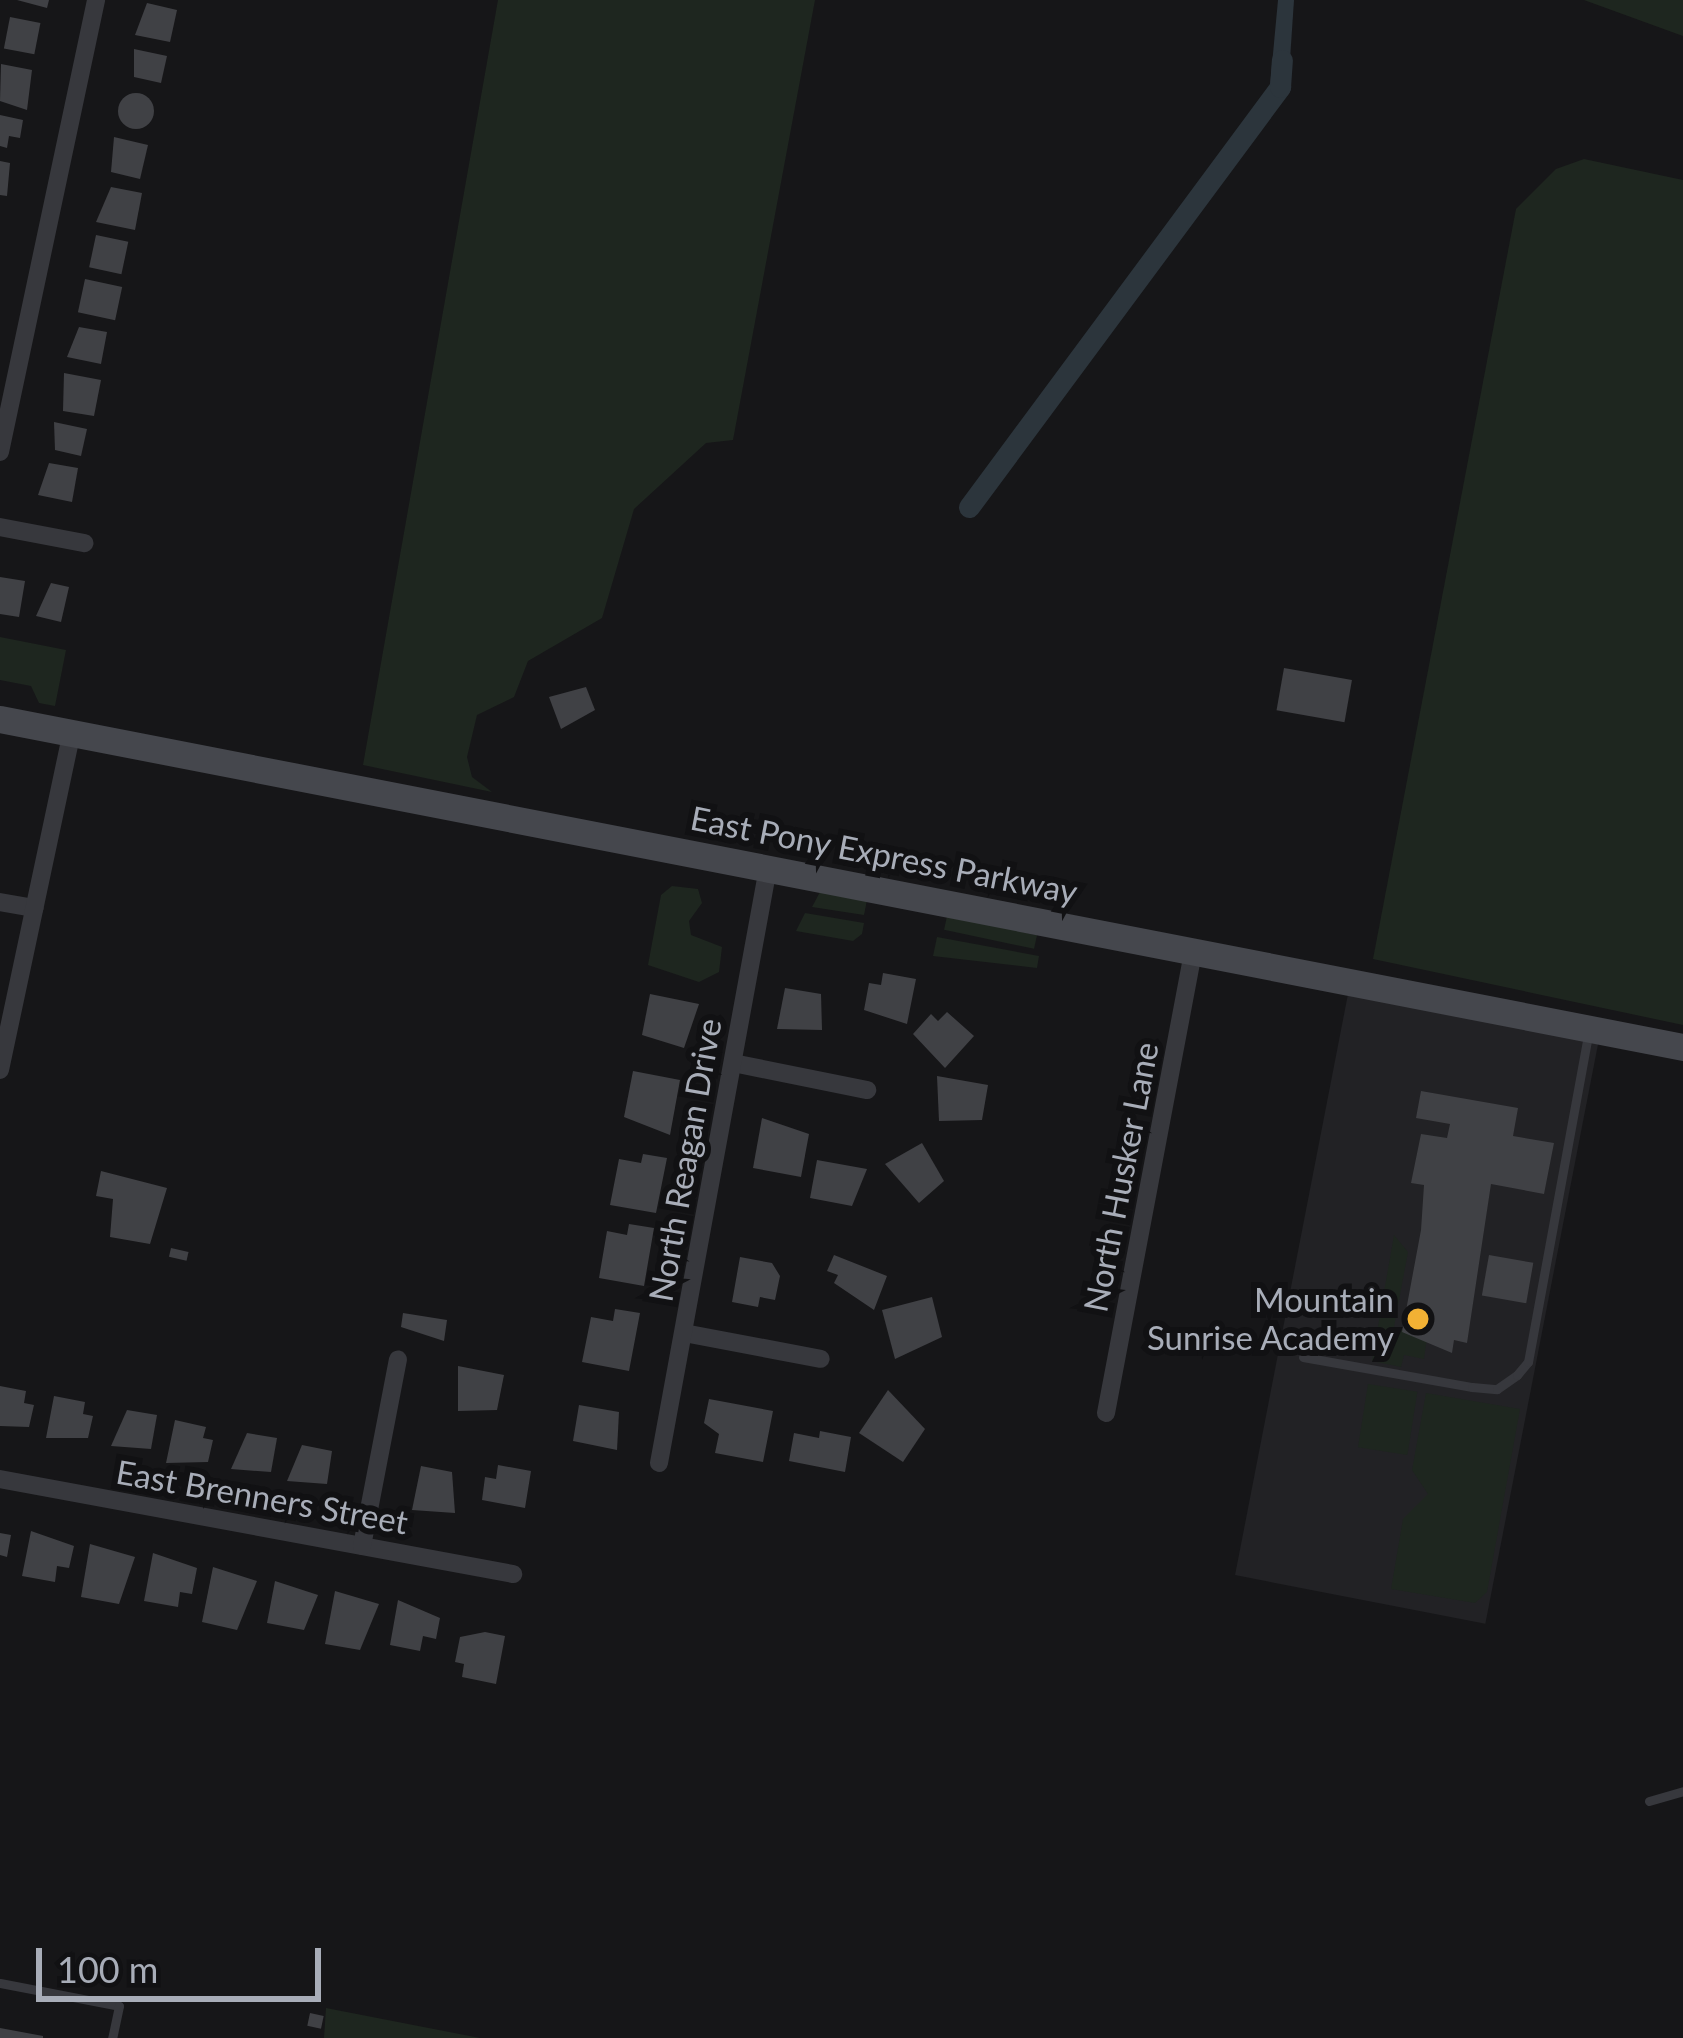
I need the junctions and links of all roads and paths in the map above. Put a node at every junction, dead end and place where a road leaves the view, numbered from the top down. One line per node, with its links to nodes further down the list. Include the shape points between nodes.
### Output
1 (96, 0): 2 (street)
2 (0, 452)
3 (0, 526): 4 (street)
4 (84, 543)
5 (0, 718): 6 (street, East Pony Express Parkway)
6 (73, 731): 7 (street, East Pony Express Parkway); 9 (street)
7 (769, 868): 10 (street, East Pony Express Parkway); 13 (street, North Reagan Drive)
8 (0, 902): 9 (street)
9 (34, 908): 14 (street)
10 (1193, 952): 11 (street, East Pony Express Parkway); 20 (street, North Husker Lane)
11 (1589, 1029): 12 (street, East Pony Express Parkway); 17 (lane, via 1528,1362 1516,1376 1497,1389 1472,1388)
12 (1683, 1047)
13 (733, 1063): 15 (street); 16 (street, North Reagan Drive)
14 (0, 1070)
15 (868, 1090)
16 (684, 1334): 19 (street); 21 (street, North Reagan Drive)
17 (1303, 1357)
18 (398, 1359): 23 (street)
19 (821, 1359)
20 (1106, 1413)
21 (659, 1463)
22 (0, 1479): 23 (street, East Brenners Street)
23 (362, 1546): 24 (street, East Brenners Street)
24 (513, 1574)
25 (1683, 1791): 26 (lane)
26 (1649, 1801)
27 (0, 1982): 28 (lane, via 119,2006)
28 (112, 2038)

